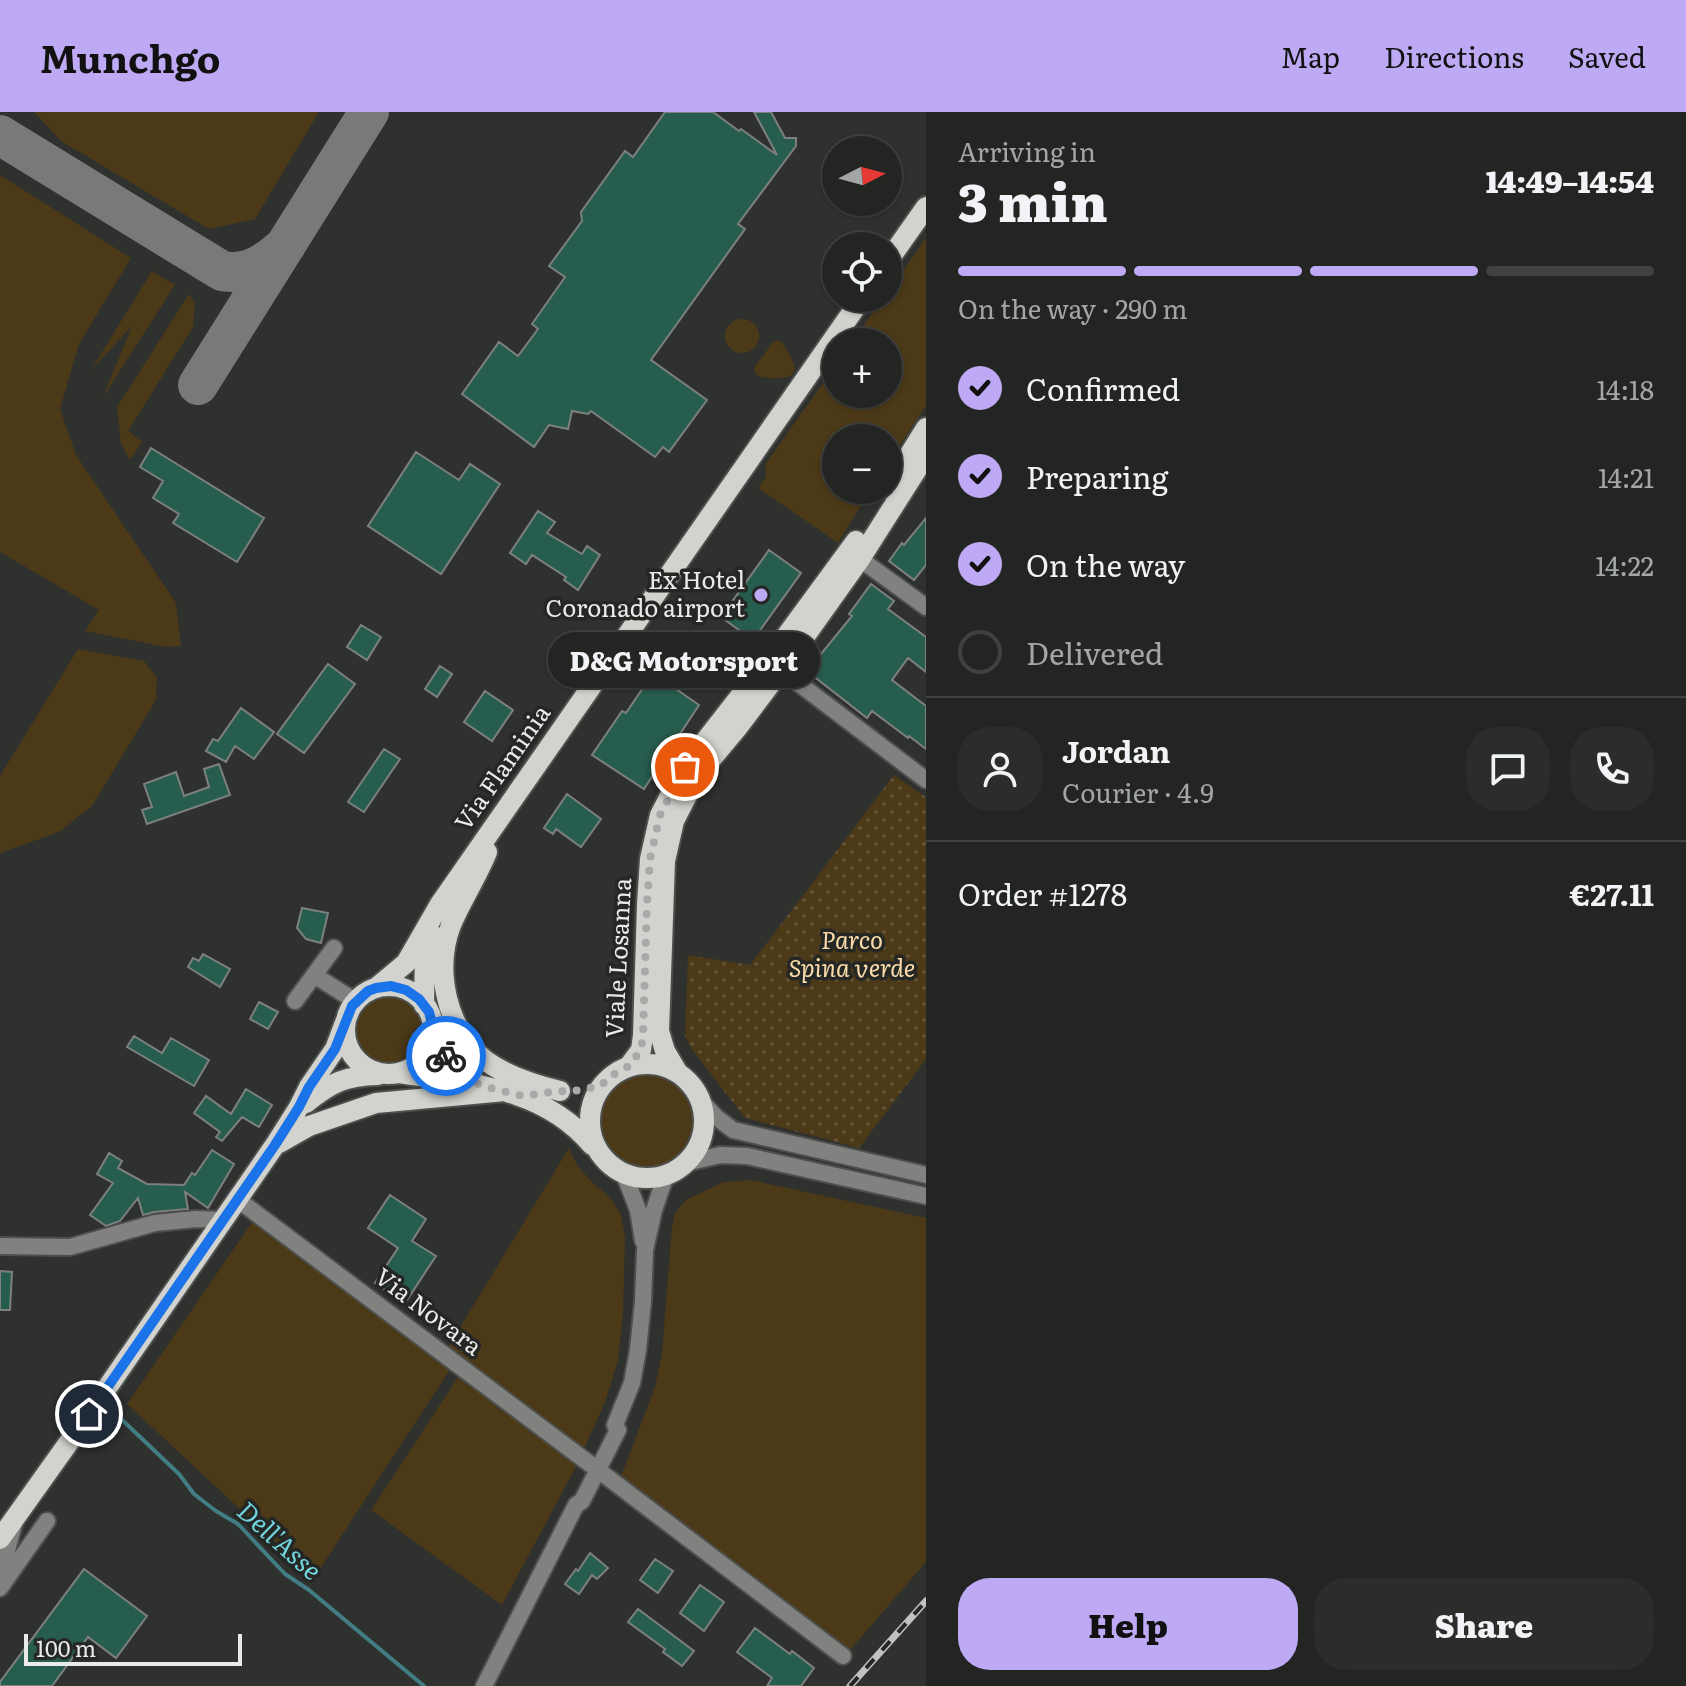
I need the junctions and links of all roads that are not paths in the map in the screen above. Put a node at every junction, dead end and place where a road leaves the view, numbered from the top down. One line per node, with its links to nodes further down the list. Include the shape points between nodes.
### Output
1 (926, 207): 2 (main road)
2 (902, 241)
3 (852, 312): 12 (main road, Via Flaminia)
4 (926, 428): 6 (main road, Viale Losanna)
5 (926, 455): 8 (main road, Viale Losanna)
6 (902, 467)
7 (879, 504): 21 (main road, Viale Losanna, via 685,767 660,815 650,859 643,1035 641,1050)
8 (860, 559): 9 (street); 10 (main road, Viale Losanna)
9 (926, 607)
10 (781, 670): 11 (street); 22 (main road, Viale Losanna, via 697,776 674,821 665,861 659,1031)
11 (926, 780)
12 (504, 812): 13 (main road, Via Flaminia); 26 (main road, via 451,926 443,963 446,995 457,1026 485,1060)
13 (440, 904): 16 (main road, Via Flaminia, via 406,963); 18 (main road, via 425,950)
14 (334, 948): 15 (street)
15 (314, 975): 17 (street); 19 (street)
16 (376, 988): 18 (main road, via 406,990); 19 (main road)
17 (295, 1001)
18 (424, 1005): 20 (main road)
19 (352, 1006): 23 (main road, via 344,1029 352,1054 364,1067); 28 (main road, via 335,1049)
20 (433, 1029): 23 (main road, via 426,1054); 25 (main road, via 438,1046 456,1069 469,1080)
21 (629, 1066): 22 (main road, via 649,1063); 24 (main road)
22 (678, 1073): 27 (main road)
23 (394, 1074): 25 (main road); 28 (main road, via 354,1076 327,1086)
24 (601, 1086): 26 (main road); 30 (main road, via 589,1124)
25 (505, 1091): 26 (main road); 29 (main road, via 376,1103 309,1126); 30 (main road, via 561,1116)
26 (560, 1091)
27 (700, 1100): 31 (main road, via 703,1134); 34 (street, via 733,1130)
28 (299, 1107): 29 (main road)
29 (275, 1145): 36 (main road)
30 (599, 1152): 32 (main road)
31 (686, 1163): 33 (main road); 35 (street, via 720,1155 747,1156)
32 (624, 1174): 33 (main road); 39 (street)
33 (666, 1175): 39 (street)
34 (926, 1175)
35 (926, 1196)
36 (237, 1199): 37 (main road); 40 (street, Via Novara)
37 (223, 1220): 38 (street, via 155,1223 70,1247); 41 (main road)
38 (0, 1246)
39 (645, 1250): 40 (street, via 632,1383 615,1425 618,1430)
40 (594, 1467): 46 (street, Via Novara); 47 (street, via 582,1501)
41 (17, 1514): 43 (main road); 44 (street)
42 (47, 1521): 45 (street)
43 (0, 1539)
44 (0, 1577)
45 (0, 1588)
46 (843, 1656)
47 (484, 1686)

